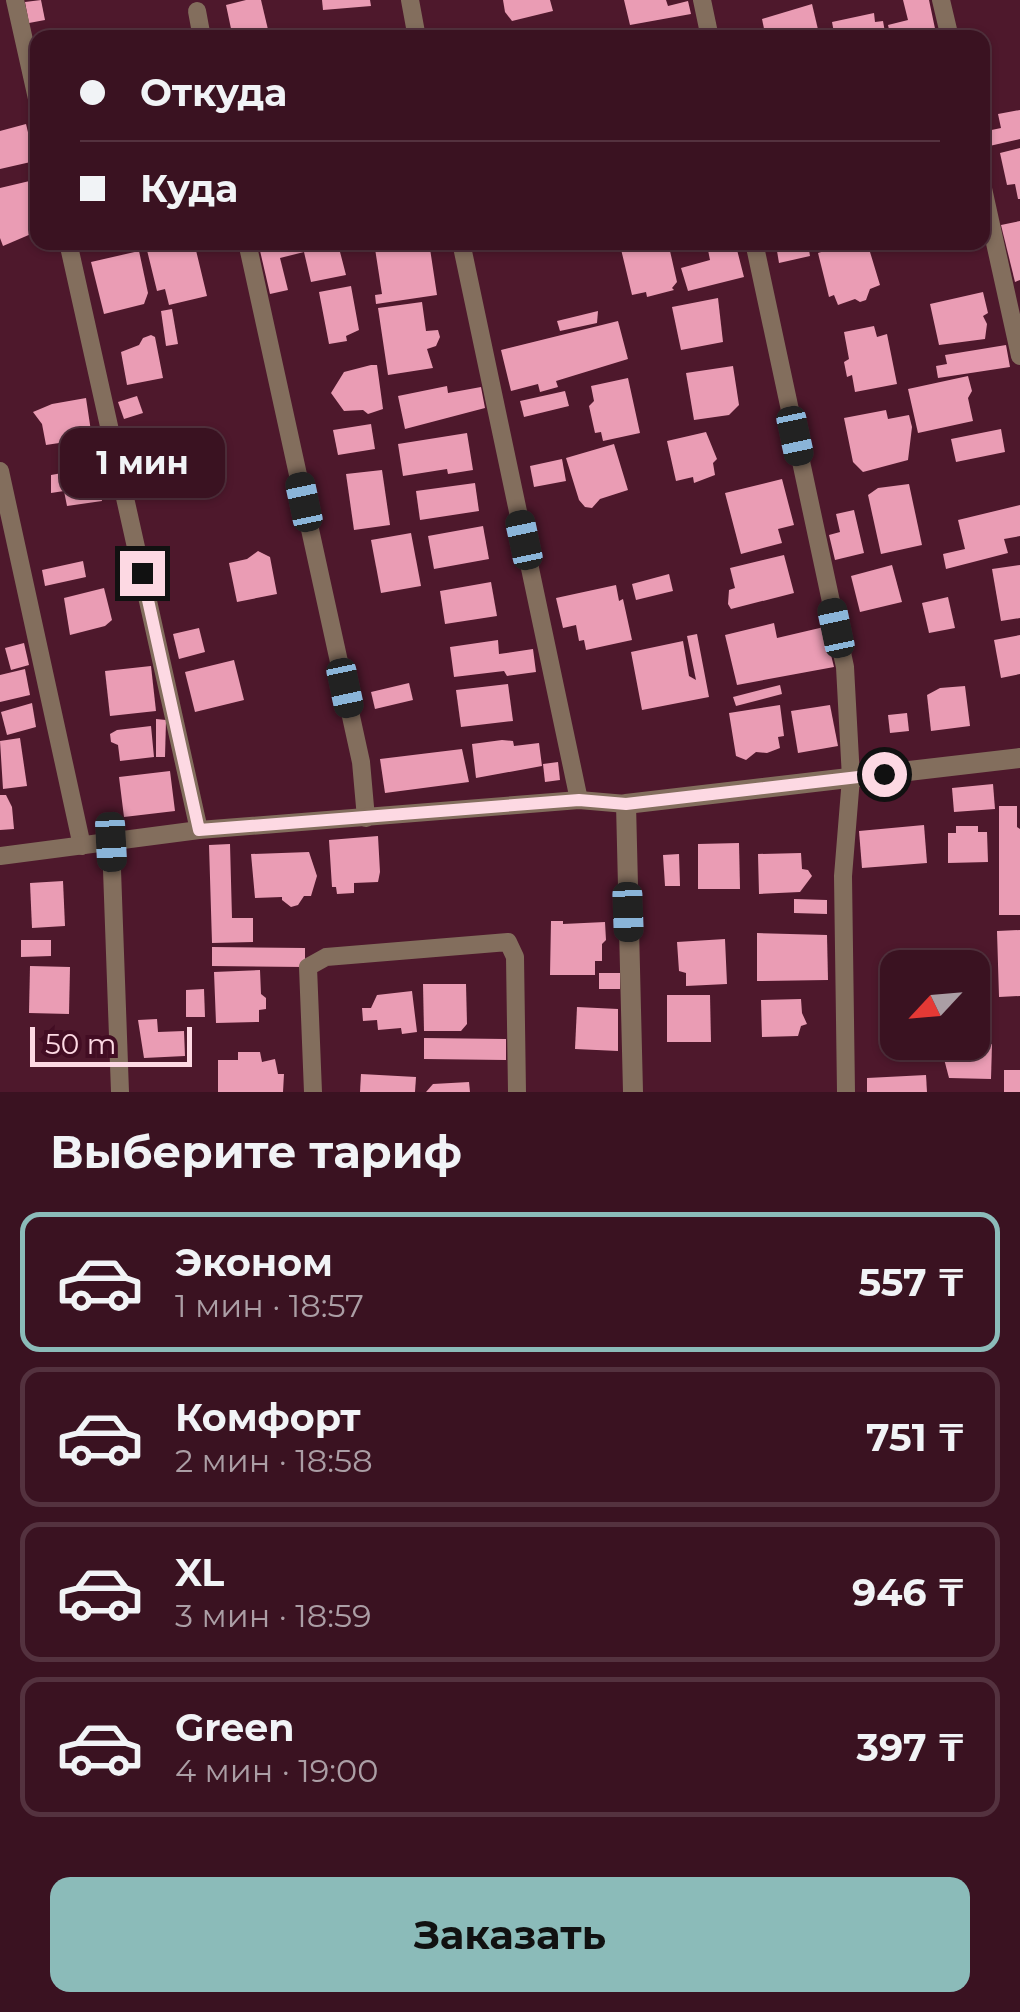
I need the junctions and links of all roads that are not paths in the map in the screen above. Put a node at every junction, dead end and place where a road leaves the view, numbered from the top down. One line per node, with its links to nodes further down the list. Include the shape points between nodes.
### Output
1 (14, 0): 10 (street)
2 (410, 0): 7 (street)
3 (702, 0): 8 (street)
4 (941, 0): 9 (street)
5 (196, 12): 6 (street)
6 (200, 30)
7 (416, 30)
8 (708, 30)
9 (948, 30)
10 (30, 69)
11 (990, 220): 16 (street)
12 (70, 250): 23 (street)
13 (249, 250): 22 (street, via 361,762)
14 (463, 250): 20 (street)
15 (756, 250): 19 (street, via 845,667)
16 (1020, 356)
17 (0, 471): 25 (street)
18 (1020, 758): 19 (street)
19 (850, 778): 21 (street); 31 (street, via 843,876)
20 (579, 800): 21 (street); 22 (street)
21 (626, 804): 30 (street)
22 (366, 818): 23 (street)
23 (199, 830): 24 (street)
24 (111, 842): 25 (street); 27 (street)
25 (82, 846): 26 (street)
26 (0, 856)
27 (120, 1092)
28 (313, 1092): 29 (street, via 308,967 326,957 508,942 515,957)
29 (517, 1092)
30 (633, 1092)
31 (846, 1092)

